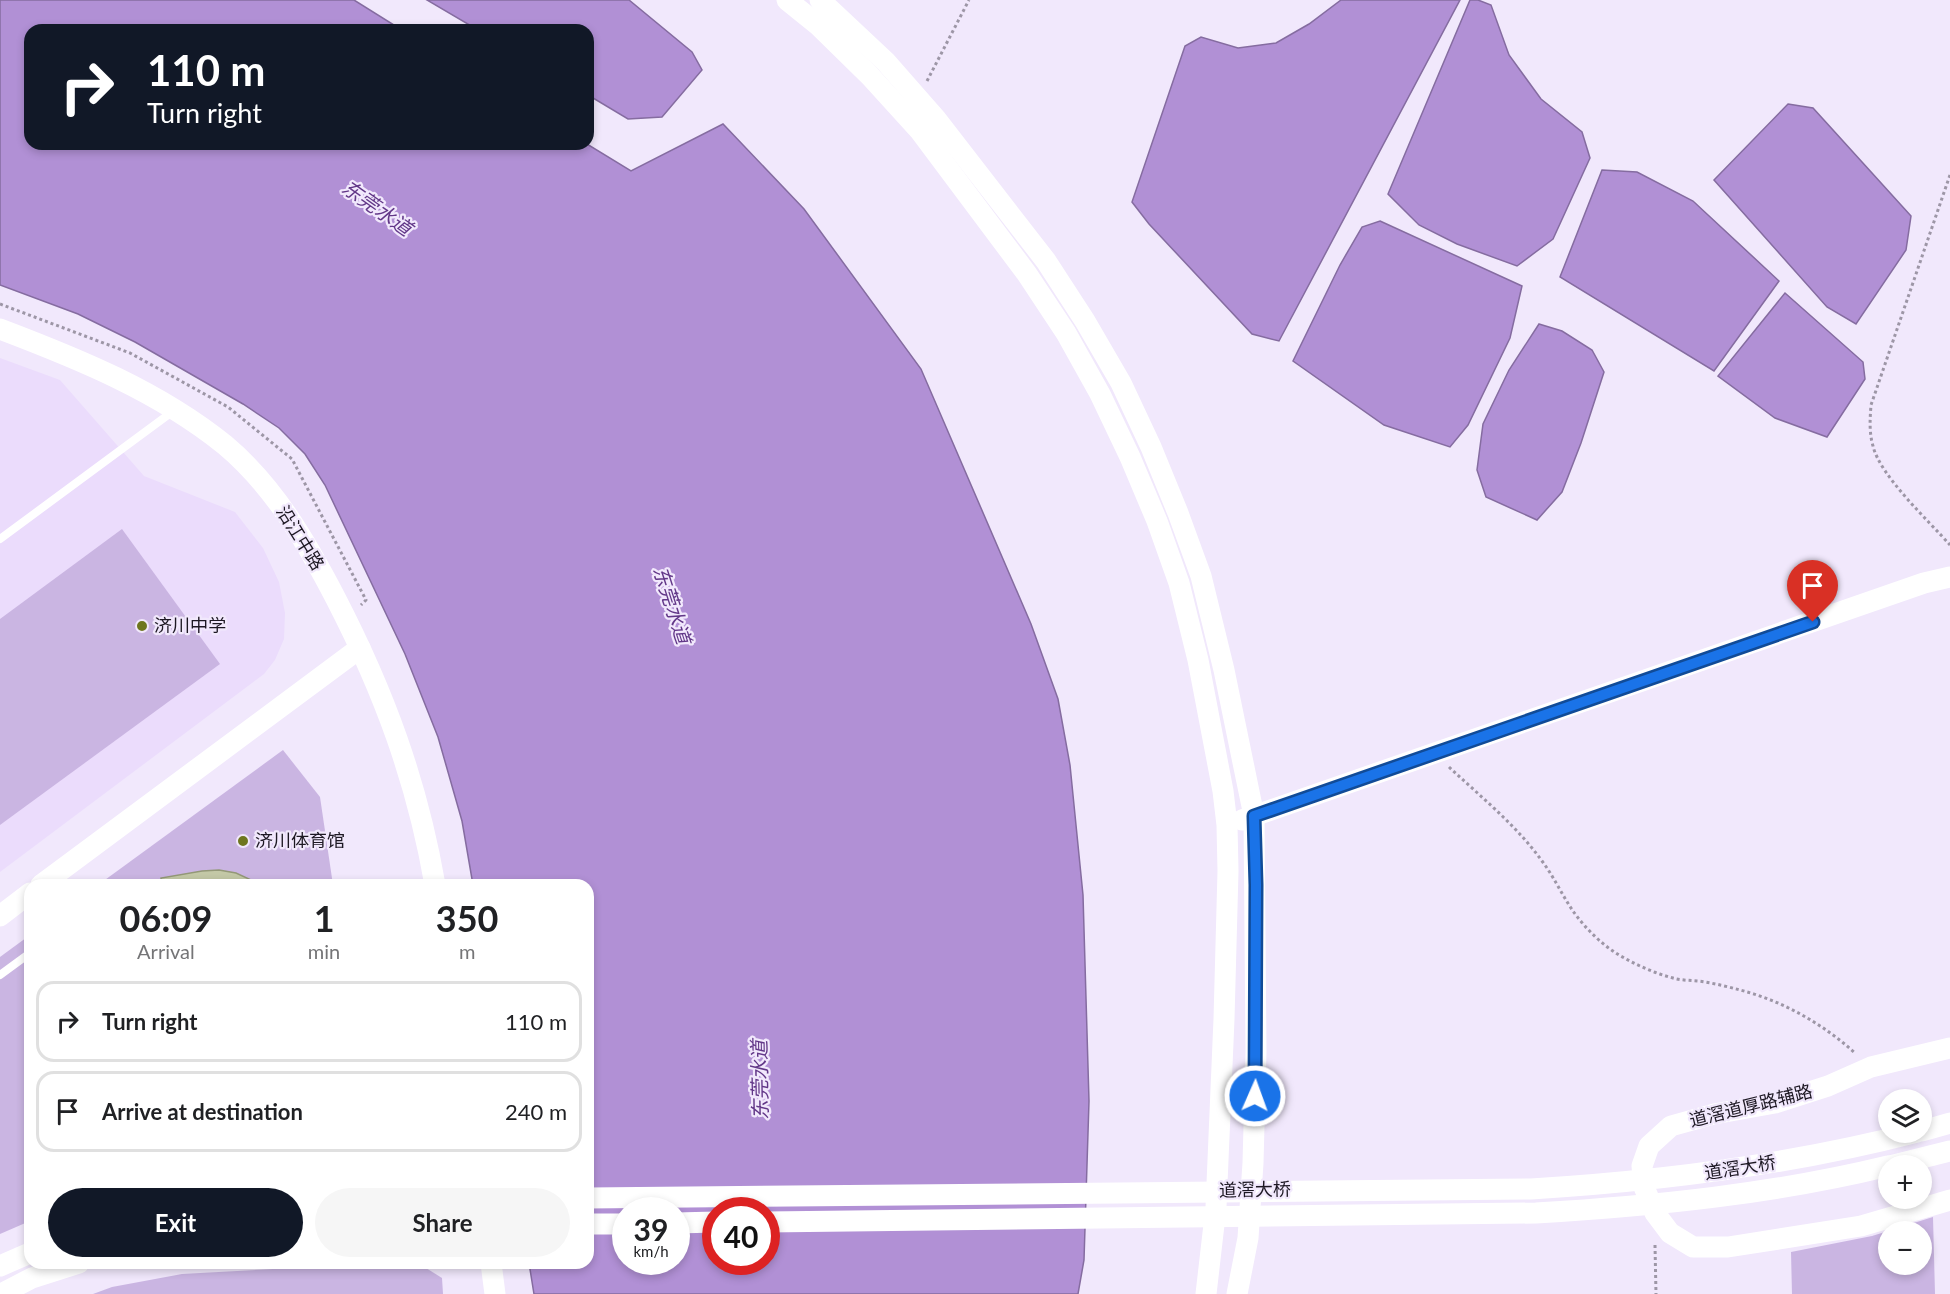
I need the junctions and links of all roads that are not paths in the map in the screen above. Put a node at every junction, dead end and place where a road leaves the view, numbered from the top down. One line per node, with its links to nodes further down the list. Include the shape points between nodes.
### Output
1 (787, 0): 9 (street, via 870,76 920,131 1027,274 1100,394 1139,478 1179,583 1198,660)
2 (820, 0): 8 (street, via 918,98 1046,261 1121,383 1151,447 1201,576)
3 (0, 329): 4 (street, 沿江中路, via 91,364)
4 (176, 410): 5 (lane); 7 (street, 沿江中路, via 226,446 259,478 309,549)
5 (0, 540)
6 (1950, 577): 8 (street)
7 (360, 648): 10 (street); 11 (street, 沿江中路, via 392,721 408,770)
8 (1254, 816): 9 (street); 35 (street, via 1253,1151 1248,1238)
9 (1227, 825): 34 (street, via 1216,1207)
10 (49, 879)
11 (434, 879)
12 (24, 898): 13 (street)
13 (0, 916)
14 (24, 957): 15 (lane)
15 (0, 975)
16 (1950, 1048): 24 (street, 道滘道厚路辅路, via 1871,1067 1775,1103 1671,1126 1649,1146 1642,1166 1644,1187 1655,1213 1670,1233 1693,1247 1728,1246 1861,1226)
17 (1950, 1123): 18 (street, 道滘大桥)
18 (1932, 1128)
19 (1878, 1142): 23 (street, 道滘大桥, via 1732,1170 1616,1184 1531,1189)
20 (1950, 1151): 21 (street, 道滘大桥)
21 (1932, 1155)
22 (1878, 1169): 25 (street, 道滘大桥, via 1737,1195 1536,1214)
23 (594, 1198)
24 (1950, 1200)
25 (780, 1222)
26 (594, 1224): 27 (street)
27 (612, 1224)
28 (24, 1256): 29 (street)
29 (0, 1266)
30 (61, 1269): 32 (street)
31 (492, 1269): 33 (street)
32 (1, 1294)
33 (495, 1294)
34 (1206, 1294)
35 (1237, 1294)

